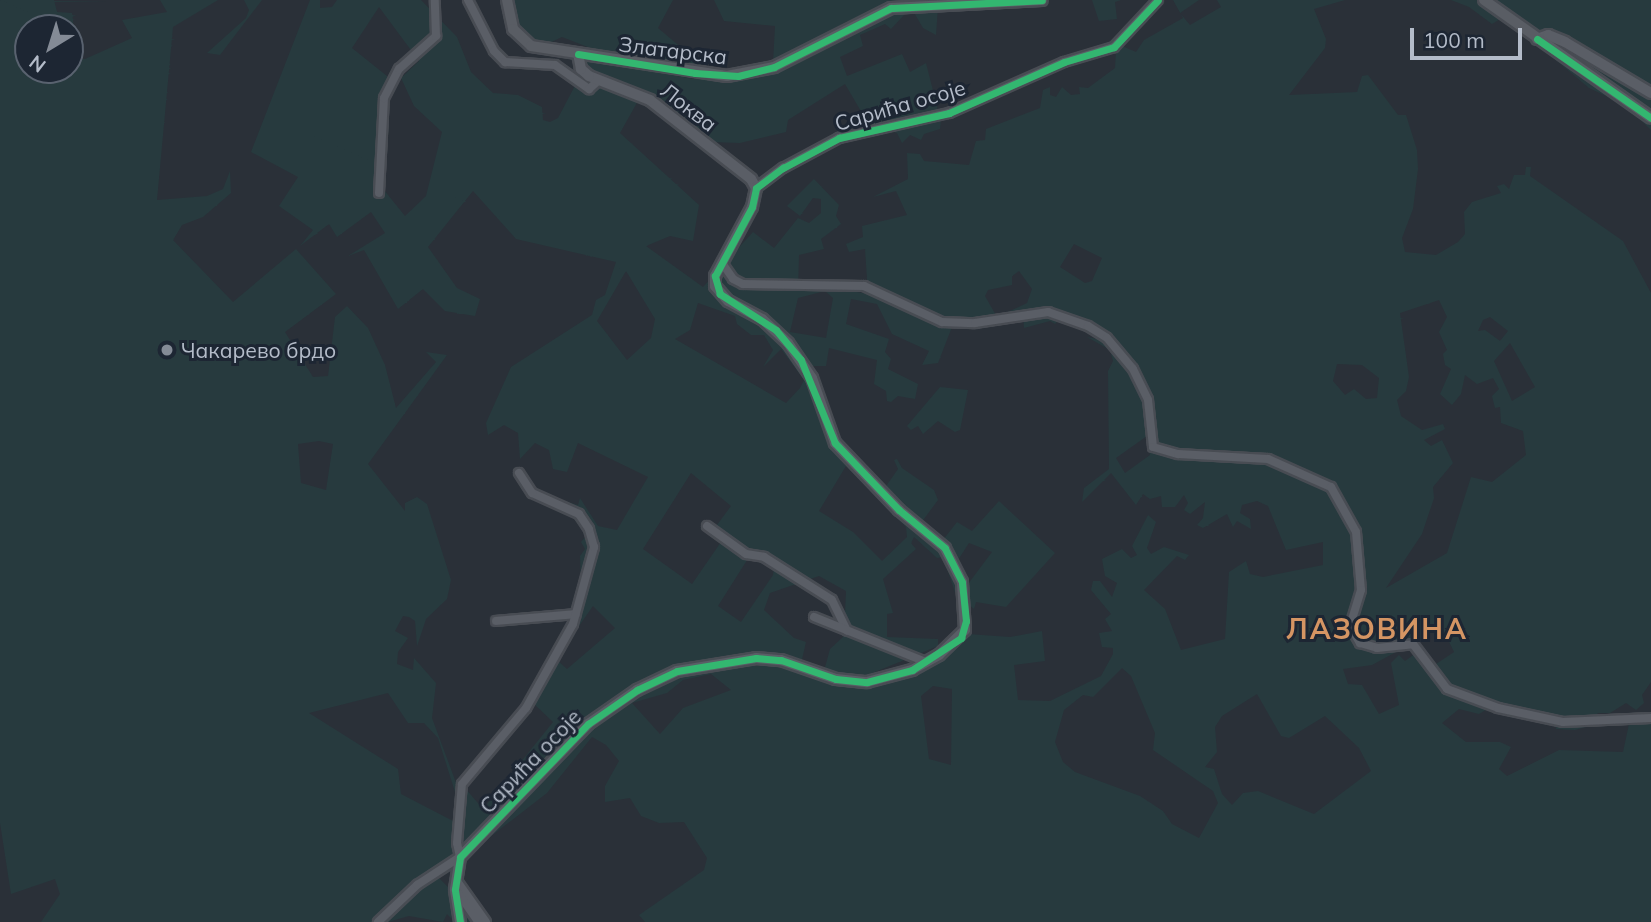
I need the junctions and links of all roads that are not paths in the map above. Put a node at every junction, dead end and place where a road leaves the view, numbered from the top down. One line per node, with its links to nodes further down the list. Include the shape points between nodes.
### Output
1 (435, 0): 13 (street, via 436,36 400,69 384,98)
2 (468, 0): 9 (street, via 494,51 505,62 552,64 589,89)
3 (507, 0): 8 (main road, via 511,25 523,41)
4 (1042, 0): 8 (main road, Златарска, via 891,8 774,67 738,76 695,74)
5 (1158, 0): 12 (street, Сарића осоје, via 1114,47 1064,62 948,113 839,138 783,167)
6 (1484, 0): 7 (main road)
7 (1537, 39): 10 (street, via 1548,35 1565,42); 11 (main road)
8 (578, 54): 9 (street, via 581,69)
9 (598, 82): 12 (street, Локва, via 650,100 739,167)
10 (1651, 93)
11 (1651, 118)
12 (756, 188): 14 (street, Сарића осоје, via 752,207)
13 (379, 193)
14 (722, 263): 21 (street, Сарића осоје, via 715,276 720,294 762,319 788,343 812,378 835,443 899,510 945,548 957,568 965,630 953,647); 22 (street, via 733,279 743,284 864,286 942,322 975,323 1048,312 1088,326 1107,338 1133,369 1148,400 1153,447 1178,454 1268,459 1331,487 1356,532 1361,590 1350,626 1360,643 1377,648 1413,643 1447,689 1498,708 1563,722)
15 (519, 473): 17 (street, via 532,493 579,514 589,529 594,547)
16 (708, 526): 20 (street, via 746,554 764,557 832,600)
17 (576, 614): 19 (street); 23 (street, via 526,708 462,783)
18 (814, 617): 20 (street)
19 (496, 621)
20 (847, 631): 21 (street)
21 (926, 663): 23 (street, Сарића осоје, via 867,682 836,679 781,660 756,658 677,671 636,690 588,724)
22 (1651, 718)
23 (460, 857): 24 (street); 25 (street, via 416,885)
24 (456, 885): 26 (street); 27 (street); 28 (street)
25 (378, 922)
26 (460, 922)
27 (478, 922)
28 (486, 922)

